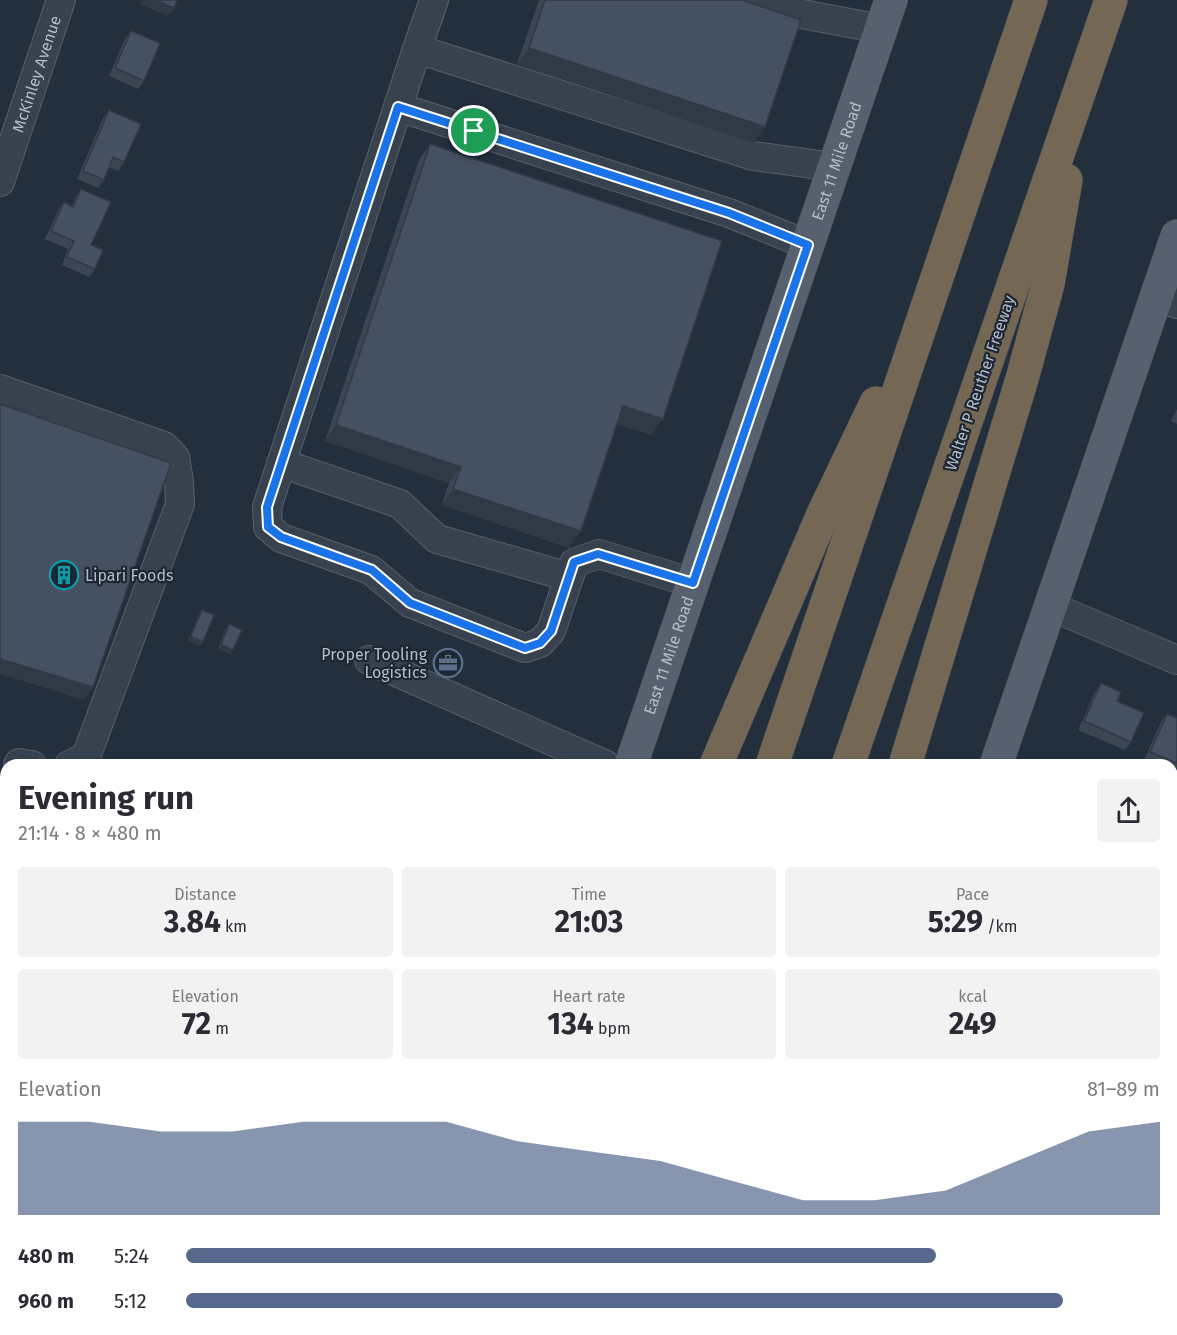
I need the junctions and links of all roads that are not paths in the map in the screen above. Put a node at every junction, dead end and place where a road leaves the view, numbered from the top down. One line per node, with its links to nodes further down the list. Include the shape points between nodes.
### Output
1 (61, 0): 11 (street, McKinley Avenue)
2 (434, 0): 7 (street)
3 (756, 0): 6 (street, via 801,14)
4 (1031, 0): 14 (highway)
5 (1111, 0): 8 (highway, Walter P Reuther Freeway)
6 (886, 15): 10 (main road, East 11 Mile Road)
7 (417, 49): 9 (street); 10 (street, via 753,156)
8 (1083, 79): 28 (highway, Walter P Reuther Freeway); 29 (highway, via 1048,284)
9 (398, 107): 13 (street, via 729,213); 17 (street)
10 (834, 167): 13 (main road, East 11 Mile Road)
11 (0, 182)
12 (1177, 236): 15 (main road)
13 (808, 245): 19 (main road, East 11 Mile Road)
14 (942, 263): 26 (highway, via 823,514); 27 (highway)
15 (1167, 300): 20 (main road)
16 (0, 389): 23 (street, via 164,446 175,457 180,504 86,757)
17 (281, 463): 18 (street, via 400,504 438,539); 18 (street, via 267,507 268,527 281,537 372,570 410,603 525,648 540,643 551,631)
18 (569, 577): 19 (street, via 574,562 598,554)
19 (693, 583): 25 (main road, East 11 Mile Road)
20 (1050, 606): 22 (street); 30 (main road)
21 (369, 660): 24 (street)
22 (1177, 660)
23 (82, 759)
24 (592, 759)
25 (633, 759)
26 (719, 759)
27 (774, 759)
28 (850, 759)
29 (907, 759)
30 (998, 759)

